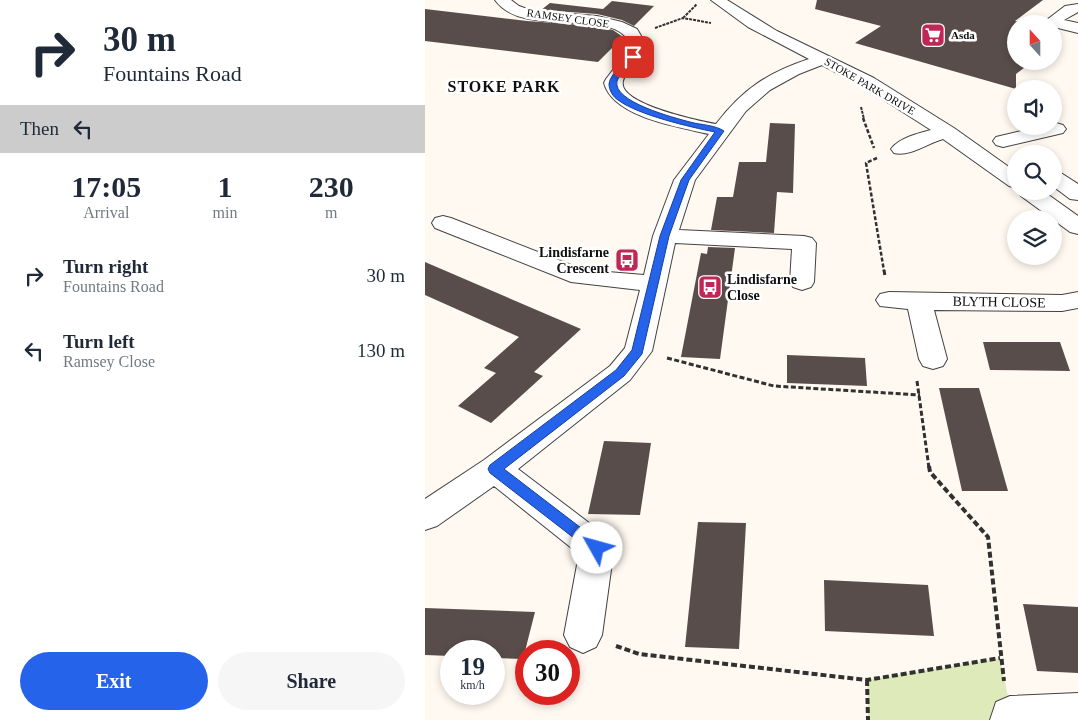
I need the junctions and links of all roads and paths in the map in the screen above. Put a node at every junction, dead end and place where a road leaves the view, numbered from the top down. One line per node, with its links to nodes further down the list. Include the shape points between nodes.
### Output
1 (502, 0): 8 (street, RAMSEY CLOSE, via 519,11 608,23)
2 (718, 0): 7 (street, STOKE PARK DRIVE)
3 (699, 2): 5 (path)
4 (1078, 8): 6 (street, via 1070,9 1052,22)
5 (683, 18): 7 (path); 8 (path)
6 (1078, 28)
7 (764, 29): 9 (street, STOKE PARK DRIVE)
8 (634, 35): 11 (street, via 639,46 615,79 616,94 638,107)
9 (824, 59): 10 (street, STOKE PARK DRIVE); 11 (street, via 793,70 764,86 739,107)
10 (867, 82): 12 (street, STOKE PARK DRIVE); 25 (path, via 860,110 878,158 866,163)
11 (720, 131): 22 (street, via 685,180)
12 (947, 132): 15 (street); 16 (street, STOKE PARK DRIVE)
13 (1030, 135): 14 (street, via 1003,141)
14 (1009, 145)
15 (901, 149)
16 (1007, 175)
17 (1062, 183): 18 (street)
18 (1078, 194)
19 (1042, 200): 21 (street)
20 (443, 223): 24 (street, via 580,277)
21 (1078, 226)
22 (665, 236): 23 (street, via 804,244); 24 (street)
23 (802, 282)
24 (653, 283): 28 (street)
25 (889, 300): 27 (street, BLYTH CLOSE)
26 (1078, 300): 27 (street, BLYTH CLOSE, via 1062,303)
27 (919, 302): 29 (street)
28 (638, 351): 30 (path, via 774,386); 31 (street, via 620,373)
29 (925, 368): 30 (path)
30 (920, 394): 34 (path, via 930,472 988,537)
31 (495, 469): 32 (street); 33 (street, via 597,548)
32 (425, 516)
33 (583, 635): 35 (path, via 639,654)
34 (1000, 658): 35 (path); 37 (path)
35 (867, 680): 38 (path)
36 (1078, 713): 37 (street)
37 (1010, 718)
38 (868, 720)

